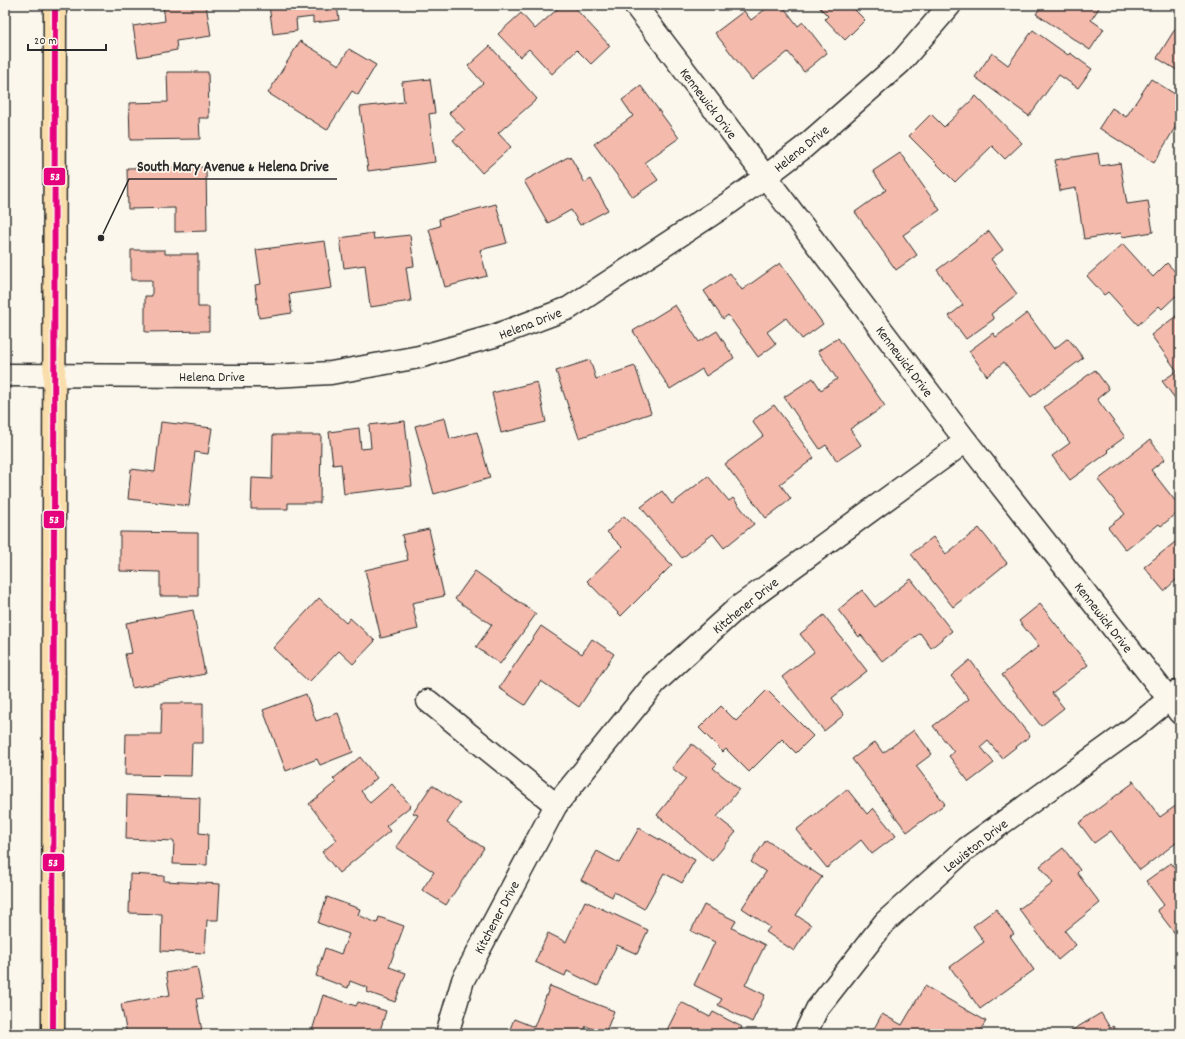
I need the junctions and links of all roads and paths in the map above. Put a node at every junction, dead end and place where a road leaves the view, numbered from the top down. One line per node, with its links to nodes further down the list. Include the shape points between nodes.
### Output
1 (55, 5): 6 (main road)
2 (635, 5): 4 (street, Kennewick Drive)
3 (950, 5): 4 (street, Helena Drive, via 900,63 803,148)
4 (765, 177): 6 (street, Helena Drive, via 569,308 494,336 420,357 331,373 264,376); 7 (street, Kennewick Drive)
5 (5, 375): 6 (street, Helena Drive)
6 (55, 375): 11 (main road)
7 (966, 441): 9 (street, Kennewick Drive); 10 (street, Kitchener Drive, via 737,608 655,683)
8 (428, 701): 10 (street)
9 (1176, 701): 13 (street, Lewiston Drive, via 1134,728 966,849 885,922 817,1009)
10 (556, 805): 12 (street, Kitchener Drive, via 463,980)
11 (53, 1034)
12 (447, 1034)
13 (805, 1034)

